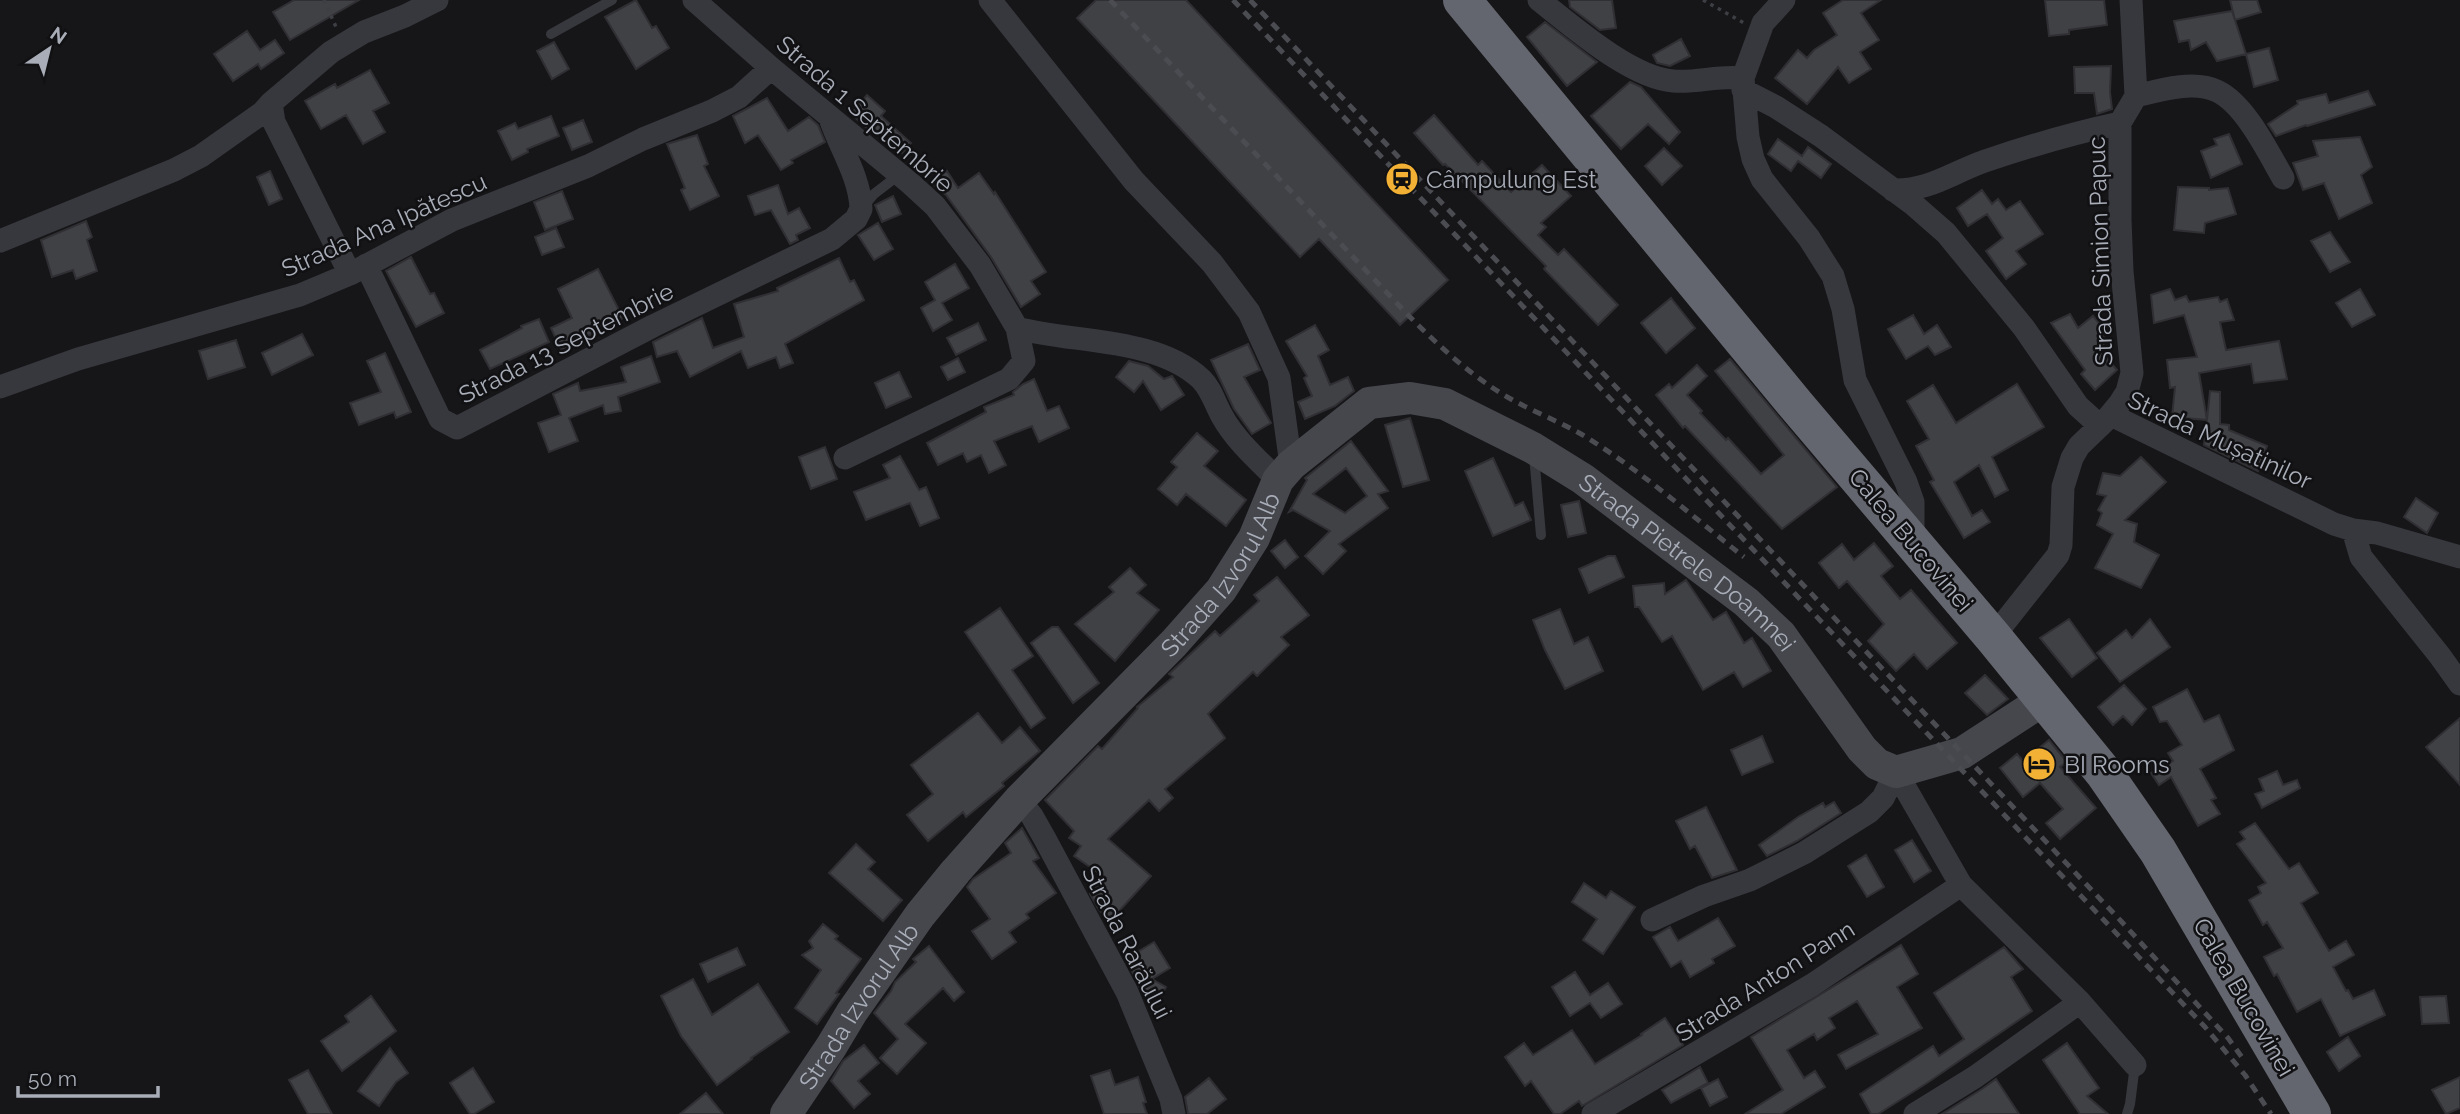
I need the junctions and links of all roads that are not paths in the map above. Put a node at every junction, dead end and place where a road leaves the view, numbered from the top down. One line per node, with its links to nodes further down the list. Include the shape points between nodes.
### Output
1 (437, 0): 13 (street, via 331,52)
2 (612, 0): 9 (lane)
3 (694, 0): 10 (street, Strada 1 Septembrie)
4 (990, 0): 27 (street, Strada Izvorul Alb, via 1134,181 1212,262 1249,312 1279,378)
5 (1539, 0): 11 (street, via 1600,48 1651,76 1672,81 1726,76)
6 (1784, 0): 11 (street, via 1763,23)
7 (2131, 0): 12 (street)
8 (1474, 4): 30 (highway, Calea Bucovinei, via 1796,405)
9 (551, 34)
10 (771, 68): 14 (street, Strada 1 Septembrie); 21 (street, Strada Ana Ipătescu, via 739,97 712,111 452,220)
11 (1743, 84): 18 (street); 30 (street, via 1753,159 1762,179 1809,238 1832,276 1843,309 1855,380 1913,502)
12 (2136, 96): 15 (street, Strada Simion Papuc); 17 (street, via 2172,88 2218,91 2253,128)
13 (271, 103): 20 (street, via 201,156 174,170); 21 (street, via 274,122)
14 (829, 117): 16 (street, Strada 1 Septembrie); 19 (street, via 858,186)
15 (2120, 123): 18 (street, via 1984,162 1921,189); 24 (street, Strada Simion Papuc, via 2122,271 2132,362 2127,392)
16 (900, 174): 19 (lane, Strada 13 Septembrie); 22 (street, Strada 1 Septembrie, via 959,236)
17 (2283, 178)
18 (1893, 190): 24 (street, via 1962,250 2078,406)
19 (861, 209): 21 (street, Strada 13 Septembrie, via 832,239 457,428 440,419)
20 (0, 241)
21 (358, 269): 23 (street, Strada Ana Ipătescu, via 300,295 78,359)
22 (1017, 328): 26 (street, via 1024,361 1009,379); 27 (street, via 1114,344 1186,367 1211,389 1222,416 1245,447)
23 (0, 387)
24 (2106, 420): 28 (street, Strada Mușatinilor); 32 (street, Strada Mușatinilor, via 2079,446 2067,472 2058,555)
25 (1533, 449): 27 (street, Strada Pietrele Doamnei, via 1445,404 1410,398 1369,403); 29 (lane); 35 (street, Strada Pietrele Doamnei, via 1583,479 1746,602 1782,635 1862,749 1877,764)
26 (845, 458)
27 (1284, 472): 36 (street, Strada Izvorul Alb, via 1254,538 1221,590)
28 (2353, 530): 31 (street, Strada Mușatinilor); 33 (street, via 2361,557)
29 (1541, 535)
30 (1913, 542): 32 (highway, Calea Bucovinei)
31 (2460, 557)
32 (1993, 637): 34 (highway, Calea Bucovinei)
33 (2460, 684)
34 (2045, 699): 35 (street, via 1962,753); 46 (highway, Calea Bucovinei, via 2158,851)
35 (1896, 772): 37 (street); 38 (street, via 1883,798 1869,812 1804,853)
36 (1019, 800): 41 (street, Strada Izvorul Alb, via 920,915); 42 (street, Strada Rarăului, via 1039,827 1126,992)
37 (1961, 885): 39 (street); 43 (street, Strada Anton Pann, via 1812,985)
38 (1652, 920)
39 (2080, 1002): 40 (street); 44 (street)
40 (2135, 1065): 45 (lane)
41 (786, 1114)
42 (1174, 1114)
43 (1593, 1114)
44 (1914, 1114)
45 (2126, 1114)
46 (2312, 1114)

